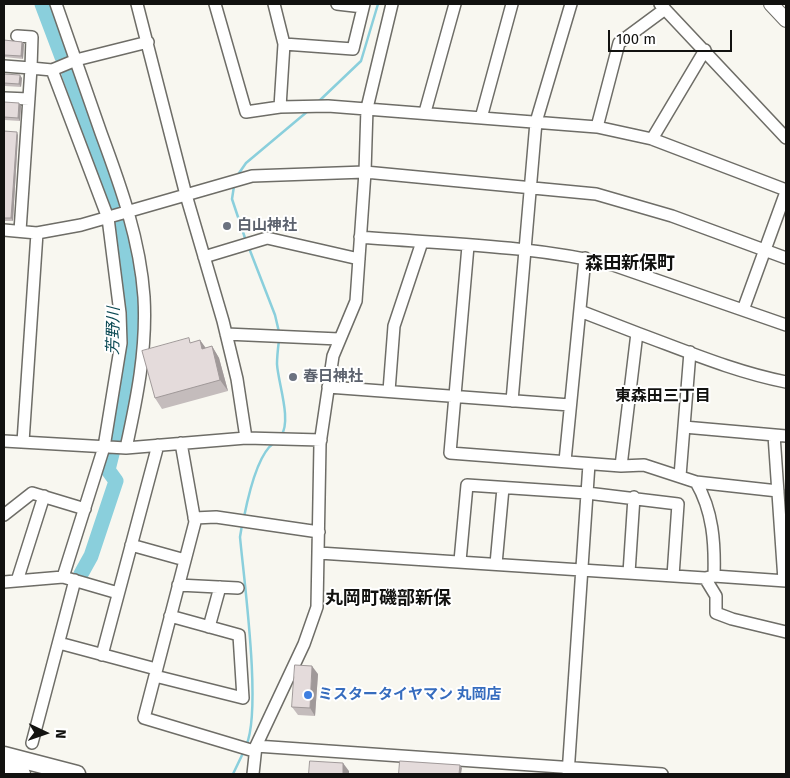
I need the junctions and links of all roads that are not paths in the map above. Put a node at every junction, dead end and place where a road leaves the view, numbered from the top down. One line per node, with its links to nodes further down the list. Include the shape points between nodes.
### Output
1 (56, 4): 18 (street)
2 (137, 4): 15 (street)
3 (215, 4): 24 (street, via 246,112)
4 (274, 4): 16 (street)
5 (336, 4): 11 (street)
6 (392, 4): 25 (street)
7 (455, 4): 26 (street)
8 (512, 4): 27 (street)
9 (571, 4): 28 (street)
10 (771, 4): 13 (main road)
11 (364, 5): 16 (street, via 353,49)
12 (662, 6): 17 (street); 29 (street, via 619,43)
13 (786, 20)
14 (17, 36): 20 (street, via 32,37)
15 (148, 42): 18 (street); 35 (street)
16 (284, 44): 24 (street)
17 (705, 50): 30 (street); 31 (street)
18 (76, 60): 21 (street); 36 (street)
19 (4, 66): 20 (street)
20 (31, 68): 21 (street); 23 (street)
21 (52, 70): 37 (street)
22 (4, 98): 23 (street)
23 (29, 99): 39 (street)
24 (280, 107): 25 (street)
25 (366, 108): 26 (street); 32 (street)
26 (425, 112): 27 (street)
27 (481, 118): 28 (street)
28 (536, 122): 29 (street); 33 (street)
29 (597, 127): 31 (street)
30 (786, 138)
31 (652, 139): 34 (street)
32 (365, 172): 33 (street); 35 (street, via 252,176); 41 (street)
33 (530, 187): 44 (street); 45 (street, via 596,194 639,205)
34 (786, 191): 45 (street)
35 (186, 195): 36 (street); 46 (street)
36 (129, 210): 37 (street); 73 (street, via 144,298 144,327 138,391)
37 (108, 218): 40 (street); 72 (street, via 118,284 121,343)
38 (4, 230): 39 (street)
39 (20, 232): 40 (street)
40 (37, 233): 69 (street)
41 (360, 237): 42 (street); 49 (street)
42 (422, 242): 43 (street); 59 (street, via 394,326)
43 (468, 246): 44 (street); 60 (street)
44 (526, 251): 47 (street); 61 (street)
45 (765, 251): 48 (street); 50 (street)
46 (204, 257): 49 (street, via 267,238); 54 (street)
47 (585, 258): 50 (street); 51 (street)
48 (786, 258)
49 (359, 259): 55 (street, via 354,309)
50 (742, 310): 52 (street)
51 (580, 311): 53 (street); 62 (street)
52 (786, 325)
53 (637, 333): 56 (street); 76 (street)
54 (226, 334): 55 (street); 66 (street)
55 (338, 339): 58 (street)
56 (690, 352): 57 (street, via 761,377); 63 (street)
57 (786, 382)
58 (328, 386): 59 (street); 67 (street)
59 (389, 391): 60 (street)
60 (455, 396): 61 (street); 74 (street, via 450,453)
61 (512, 401): 62 (street)
62 (570, 405): 74 (street)
63 (684, 427): 64 (street); 77 (street)
64 (774, 435): 65 (street); 80 (street)
65 (786, 436)
66 (246, 438): 67 (street); 70 (street)
67 (321, 440): 87 (street)
68 (4, 441): 69 (street)
69 (22, 442): 72 (street)
70 (181, 443): 71 (street); 86 (street)
71 (158, 445): 73 (street); 88 (street)
72 (104, 447): 73 (street); 84 (street)
73 (126, 448)
74 (565, 461): 75 (street)
75 (589, 464): 76 (street); 81 (street)
76 (621, 466): 77 (street, via 644,465)
77 (680, 476): 78 (street)
78 (696, 482): 80 (street); 96 (street, via 705,497 712,527)
79 (503, 488): 81 (street); 91 (street, via 467,485); 92 (street)
80 (778, 491): 99 (street)
81 (587, 493): 83 (street); 93 (street)
82 (44, 496): 84 (street); 85 (street, via 32,493); 100 (street)
83 (634, 497): 94 (street); 95 (street, via 678,504)
84 (85, 509): 97 (street)
85 (4, 516)
86 (194, 518): 87 (street, via 216,516); 90 (street)
87 (319, 532): 89 (street)
88 (131, 545): 90 (street); 105 (street)
89 (319, 553): 91 (street); 113 (street, via 319,592 313,623)
90 (185, 560): 102 (street)
91 (460, 561): 92 (street)
92 (496, 564): 93 (street)
93 (582, 570): 94 (street); 116 (street)
94 (629, 573): 95 (street)
95 (673, 576): 96 (street)
96 (709, 577): 99 (street); 108 (street, via 716,596 716,613)
97 (63, 578): 98 (street); 100 (street)
98 (75, 580): 105 (street); 109 (street)
99 (785, 580)
100 (17, 581): 101 (street)
101 (4, 582)
102 (178, 585): 103 (street); 106 (street)
103 (220, 587): 104 (street); 107 (street)
104 (238, 588)
105 (118, 593): 110 (street)
106 (170, 616): 107 (street); 111 (street)
107 (209, 627): 111 (street, via 238,635 243,698)
108 (786, 632)
109 (59, 643): 110 (street); 112 (street)
110 (102, 655): 111 (street)
111 (155, 673): 113 (street, via 144,718)
112 (32, 743)
113 (255, 748): 116 (street); 119 (street)
114 (4, 755): 118 (highway)
115 (4, 770): 117 (highway)
116 (568, 771): 120 (street)
117 (22, 774)
118 (77, 774)
119 (253, 774)
120 (662, 774)

